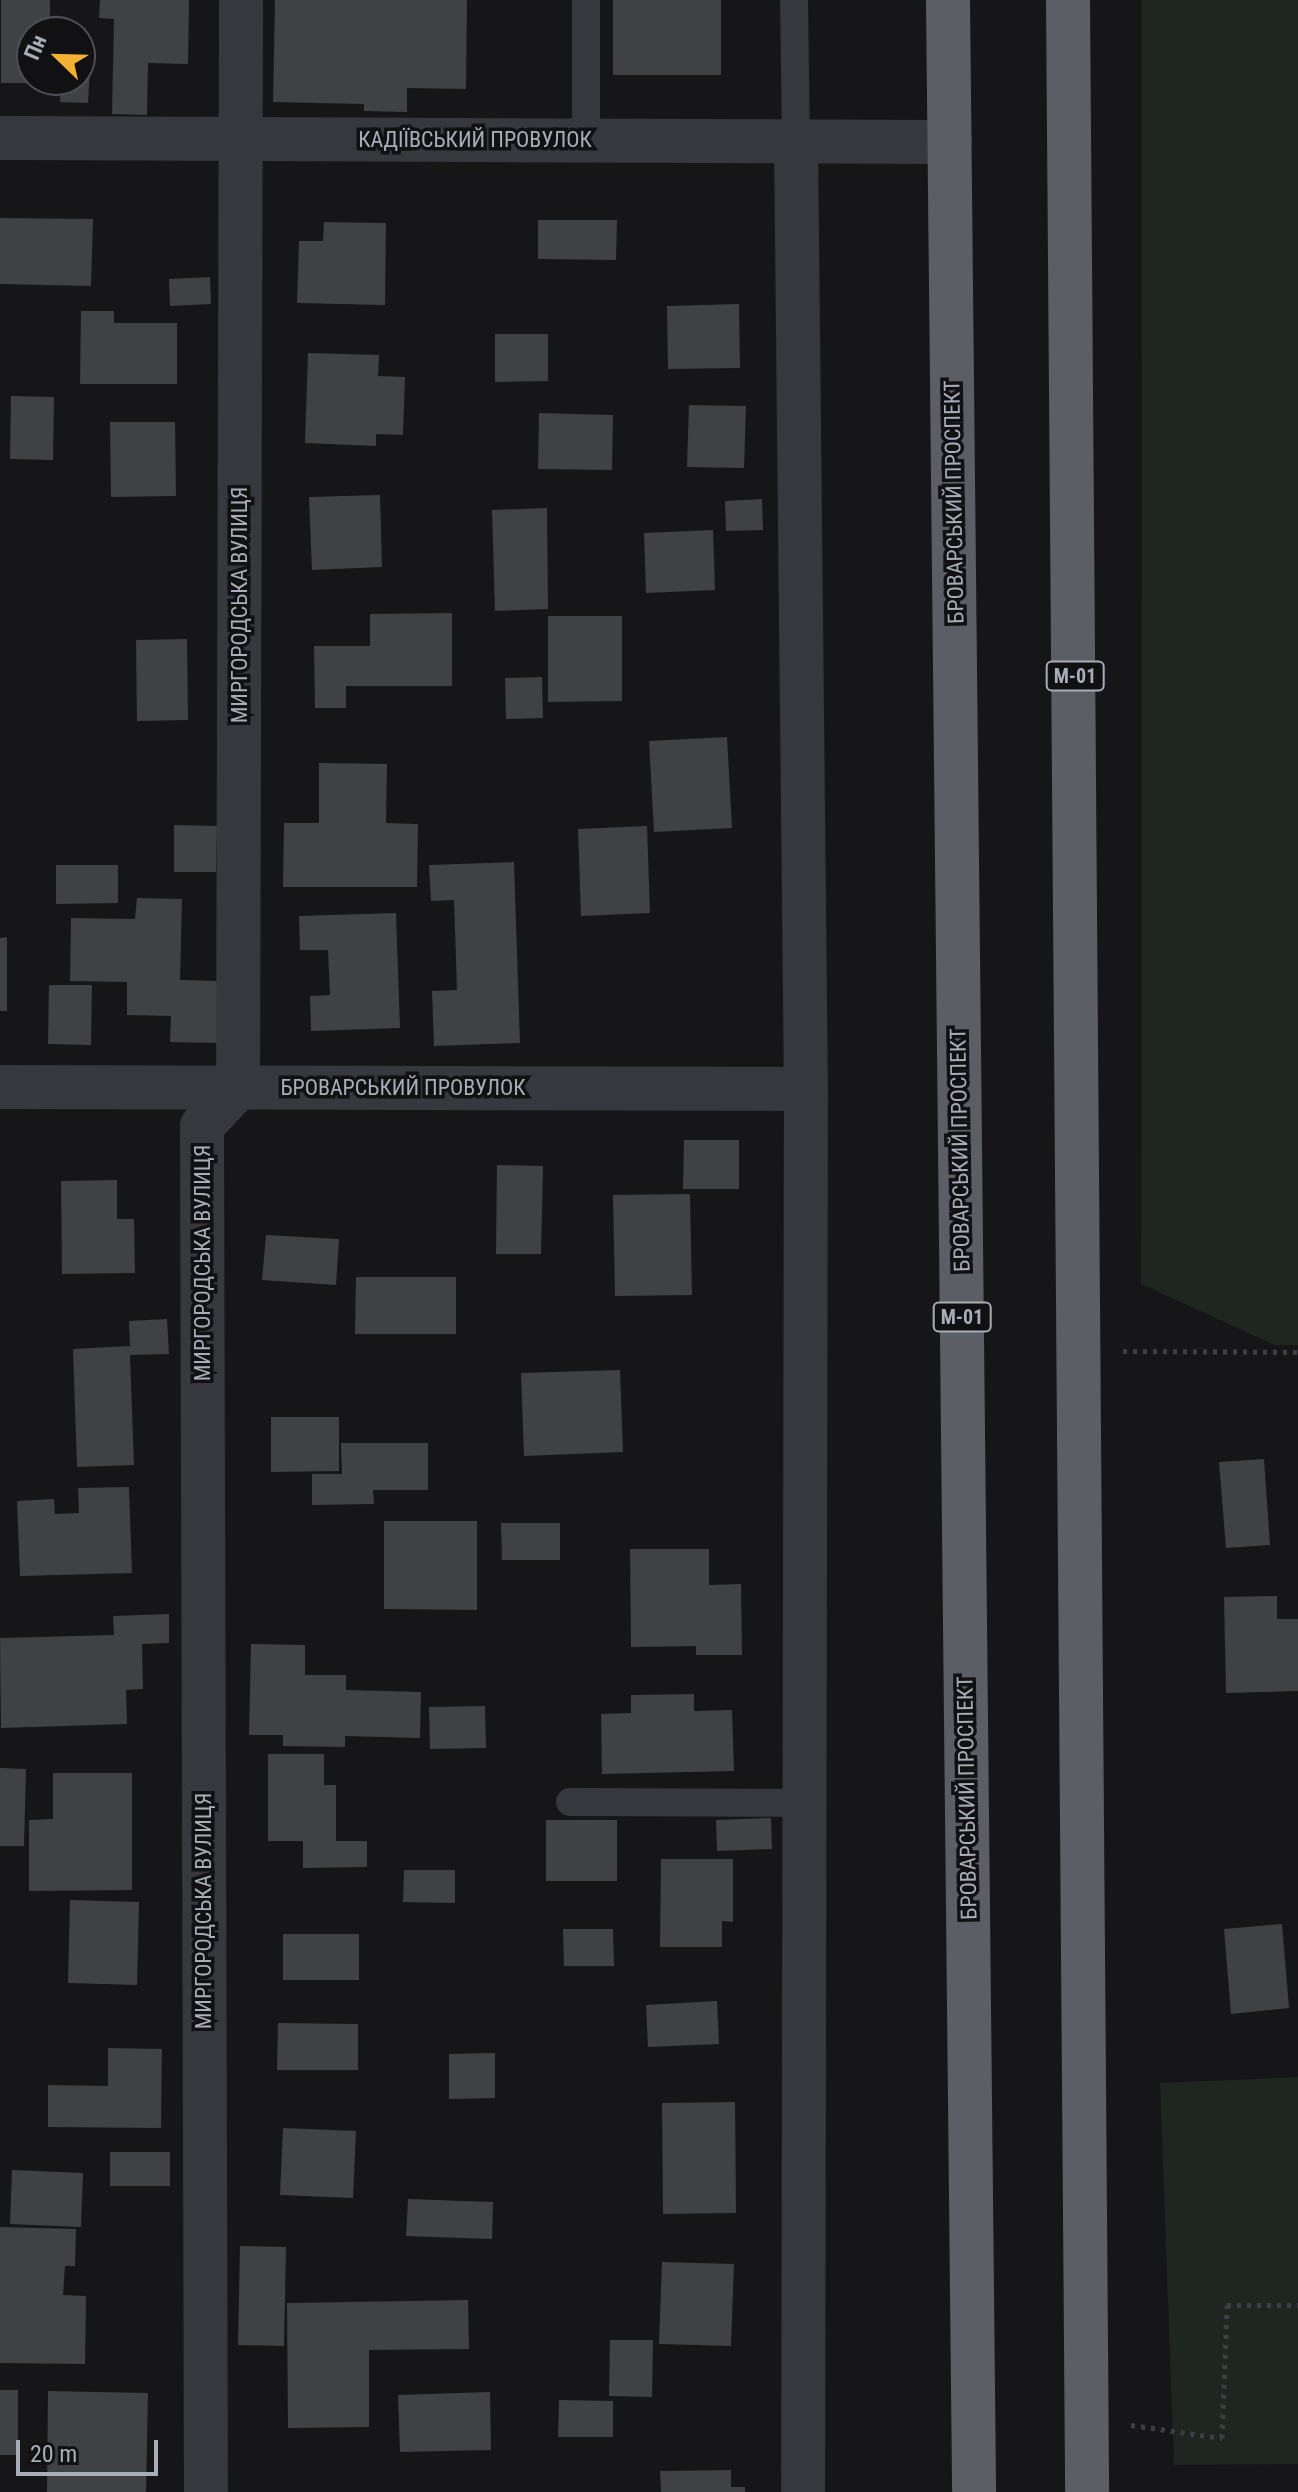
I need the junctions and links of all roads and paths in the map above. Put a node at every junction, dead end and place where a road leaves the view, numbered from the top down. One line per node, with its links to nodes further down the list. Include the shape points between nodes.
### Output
1 (241, 0): 7 (street, МИРГОРОДСЬКА ВУЛИЦЯ)
2 (586, 0): 8 (lane)
3 (794, 0): 9 (lane)
4 (948, 0): 10 (highway, БРОВАРСЬКИЙ ПРОСПЕКТ / М-01)
5 (1068, 0): 14 (highway, М-01)
6 (0, 138): 7 (street, КАДІЇВСЬКИЙ ПРОВУЛОК)
7 (242, 138): 8 (street, КАДІЇВСЬКИЙ ПРОВУЛОК); 12 (street, МИРГОРОДСЬКА ВУЛИЦЯ)
8 (586, 140): 9 (street, КАДІЇВСЬКИЙ ПРОВУЛОК)
9 (796, 141): 10 (street, КАДІЇВСЬКИЙ ПРОВУЛОК); 13 (street)
10 (950, 142): 22 (highway, БРОВАРСЬКИЙ ПРОСПЕКТ / М-01)
11 (0, 1087): 12 (street, БРОВАРСЬКИЙ ПРОВУЛОК)
12 (238, 1088): 13 (street, БРОВАРСЬКИЙ ПРОВУЛОК); 20 (street, МИРГОРОДСЬКА ВУЛИЦЯ, via 202,1126)
13 (806, 1089): 17 (street)
14 (1082, 1351): 15 (path); 19 (highway, М-01)
15 (1298, 1352)
16 (570, 1802): 17 (lane)
17 (804, 1803): 21 (street)
18 (1298, 2305): 19 (path, via 1227,2305 1222,2438)
19 (1087, 2419): 23 (highway, М-01)
20 (206, 2492)
21 (803, 2492)
22 (974, 2492)
23 (1087, 2492)

